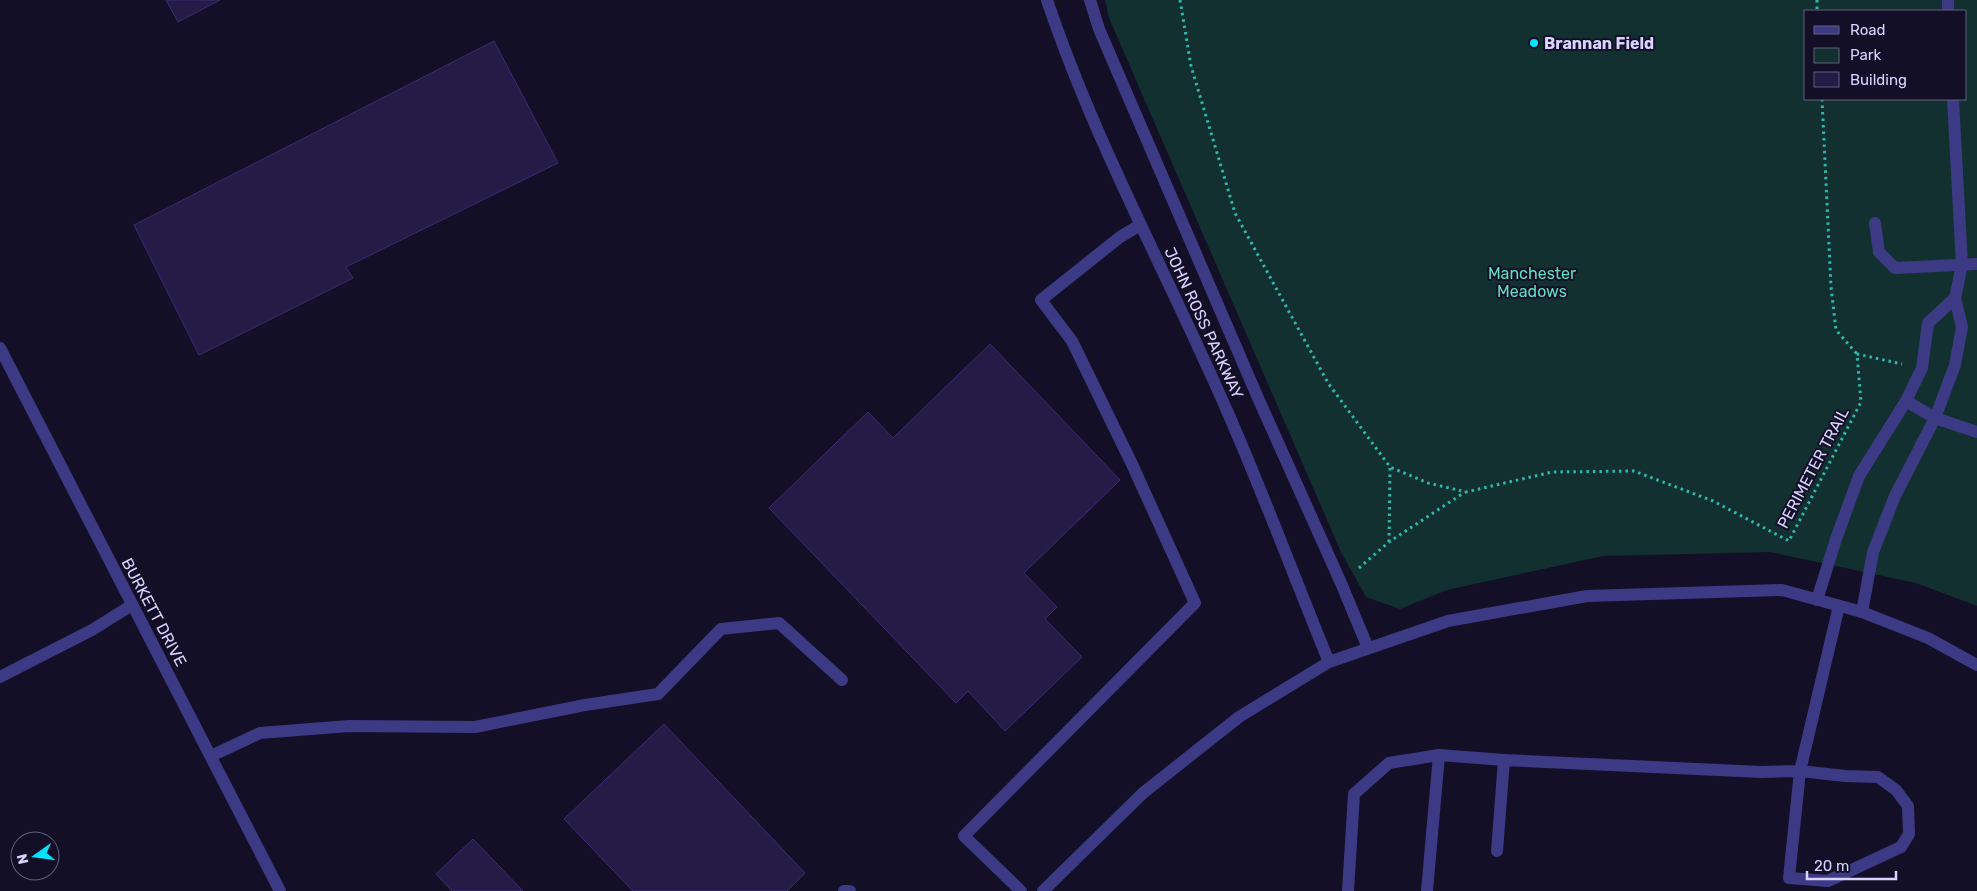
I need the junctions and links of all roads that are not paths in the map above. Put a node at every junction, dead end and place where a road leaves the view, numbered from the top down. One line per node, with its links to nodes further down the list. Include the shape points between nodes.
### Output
1 (1047, 0): 5 (street, JOHN ROSS PARKWAY, via 1062,44)
2 (1090, 0): 17 (street, JOHN ROSS PARKWAY, via 1258,398)
3 (1953, 100): 7 (street)
4 (1874, 224): 7 (street, via 1878,252 1895,268)
5 (1140, 225): 18 (street, JOHN ROSS PARKWAY, via 1228,412); 30 (street, via 1120,237 1041,300 1072,341 1195,603 964,836)
6 (1977, 264): 7 (street)
7 (1962, 265): 8 (street)
8 (1955, 298): 10 (street, via 1928,323 1922,368); 11 (street, via 1962,327 1955,366)
9 (0, 348): 14 (street, BURKETT DRIVE)
10 (1906, 401): 11 (street); 13 (street, via 1860,476)
11 (1935, 418): 12 (street); 16 (street, via 1894,496 1873,552)
12 (1977, 432)
13 (1817, 600): 15 (street); 17 (street, via 1782,590 1587,596 1448,621)
14 (132, 605): 20 (street, via 92,630); 23 (street, BURKETT DRIVE)
15 (1840, 606): 16 (street); 25 (street)
16 (1862, 612): 19 (street, via 1928,638)
17 (1368, 648): 18 (street)
18 (1329, 662): 31 (street, via 1239,717 1143,793)
19 (1977, 665)
20 (0, 677)
21 (842, 680): 23 (street, via 779,623 721,629 658,694 475,727 349,726 260,734)
22 (1439, 755): 24 (street); 32 (street, via 1389,763 1354,794); 33 (street)
23 (211, 756): 27 (street, BURKETT DRIVE)
24 (1504, 760): 25 (street); 26 (street)
25 (1800, 771): 25 (street, via 1789,878 1828,881 1900,847 1909,834 1908,806 1896,790 1878,777)
26 (1497, 851)
27 (280, 891)
28 (844, 891): 29 (street)
29 (850, 891)
30 (1021, 891)
31 (1043, 891)
32 (1348, 891)
33 (1427, 891)

